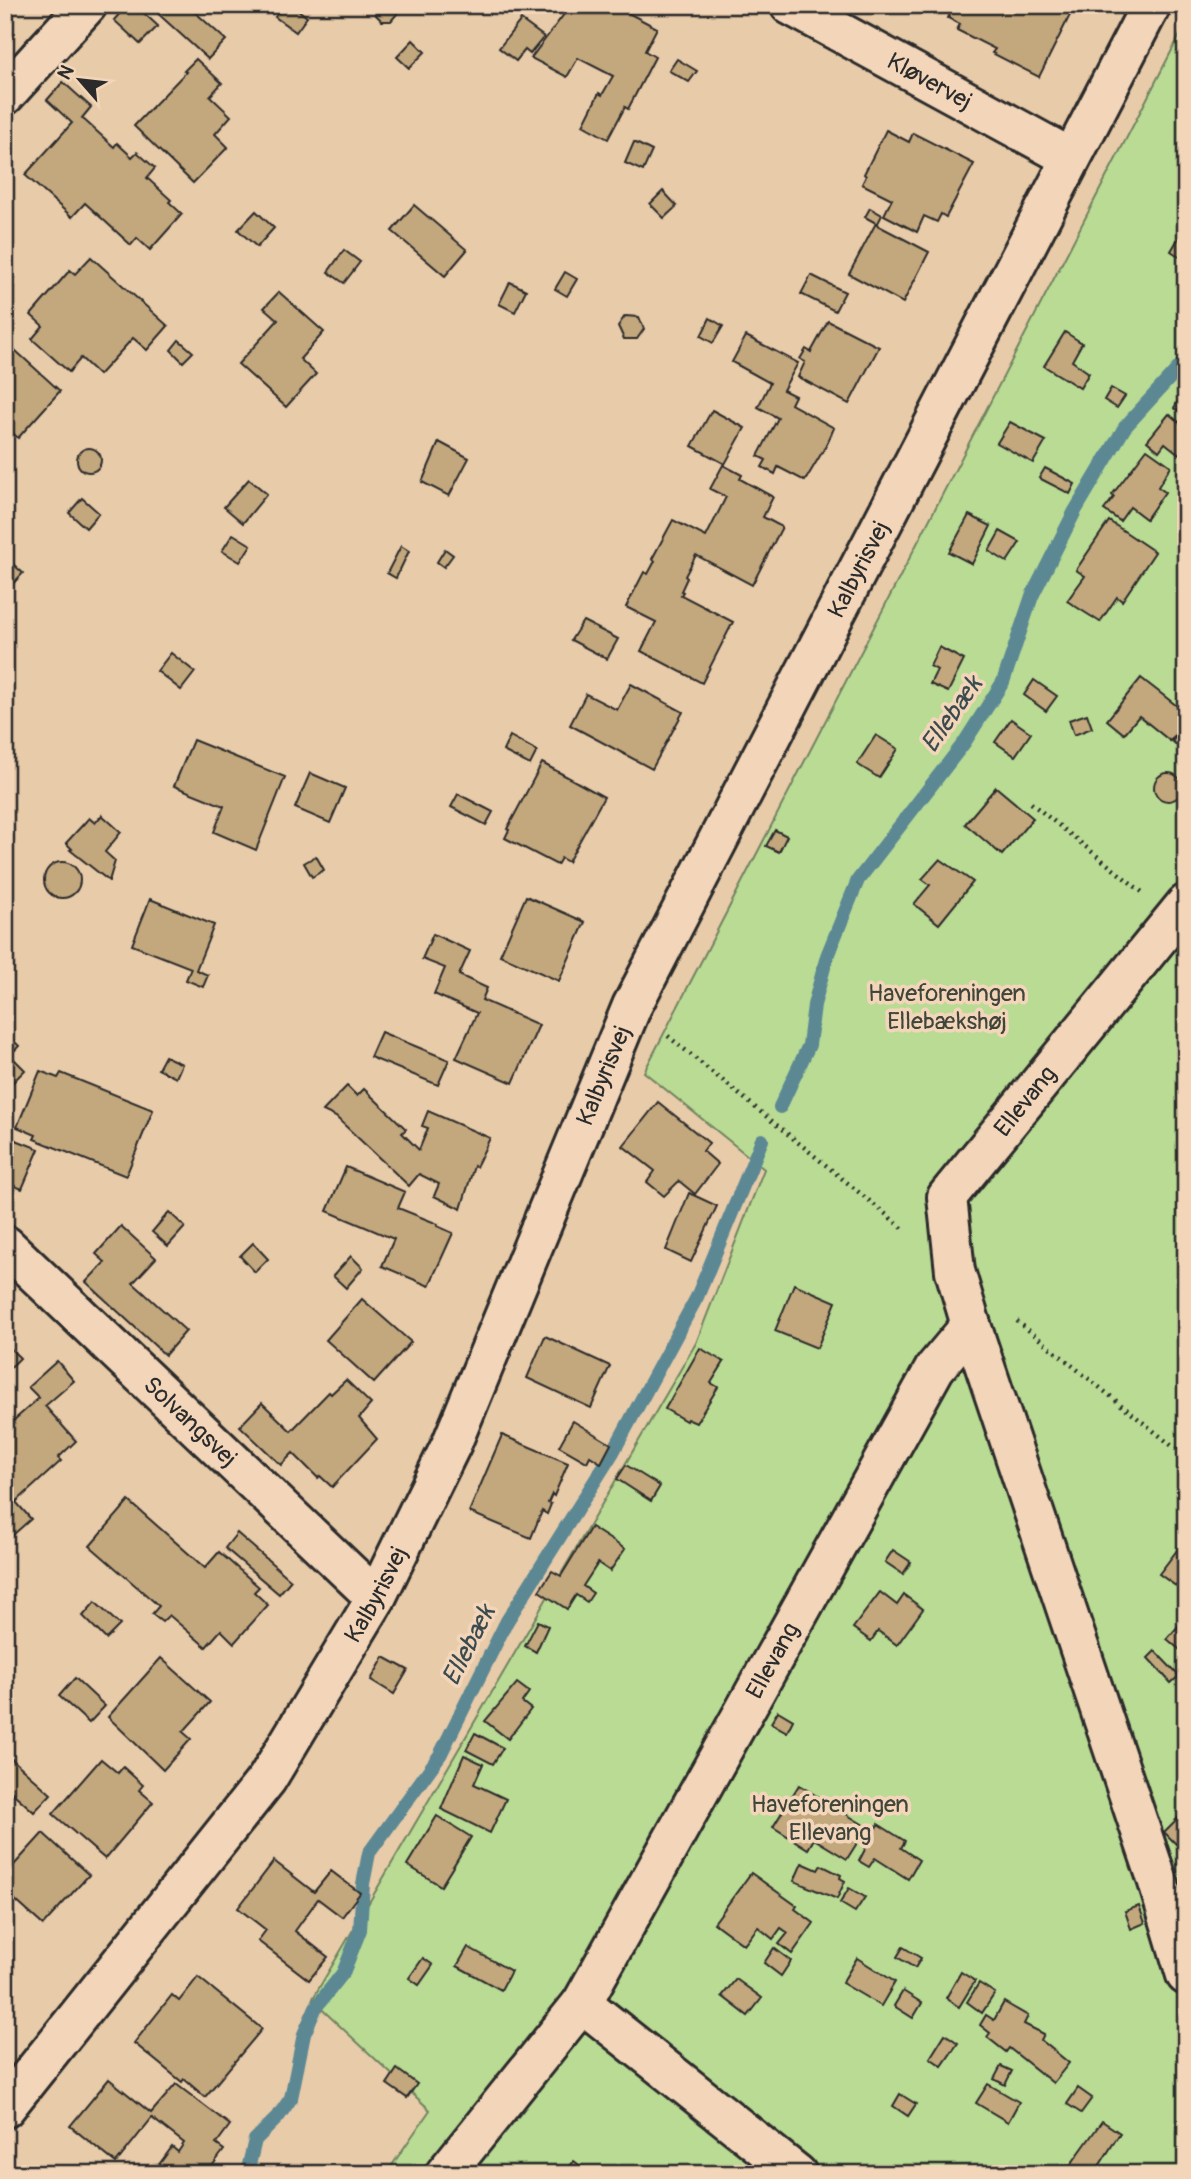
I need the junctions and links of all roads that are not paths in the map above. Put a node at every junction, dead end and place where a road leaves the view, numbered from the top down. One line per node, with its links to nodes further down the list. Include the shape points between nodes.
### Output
1 (88, 5): 4 (street)
2 (790, 5): 5 (street, Kløvervej)
3 (1151, 5): 5 (street, Kalbyrisvej)
4 (5, 95)
5 (1071, 158): 9 (street, Kalbyrisvej, via 632,1006 452,1443)
6 (1186, 904): 8 (street, Ellevang, via 947,1197 955,1271)
7 (5, 1245): 9 (street, Solvangsvej)
8 (971, 1325): 10 (street, Ellevang); 12 (street, Ellevang, via 935,1368)
9 (376, 1598): 13 (street, Kalbyrisvej, via 267,1779)
10 (1171, 1891): 11 (street, Ellevang)
11 (1186, 1975)
12 (582, 2003): 14 (street, Ellevang); 15 (street)
13 (5, 2108)
14 (445, 2174)
15 (797, 2174)

